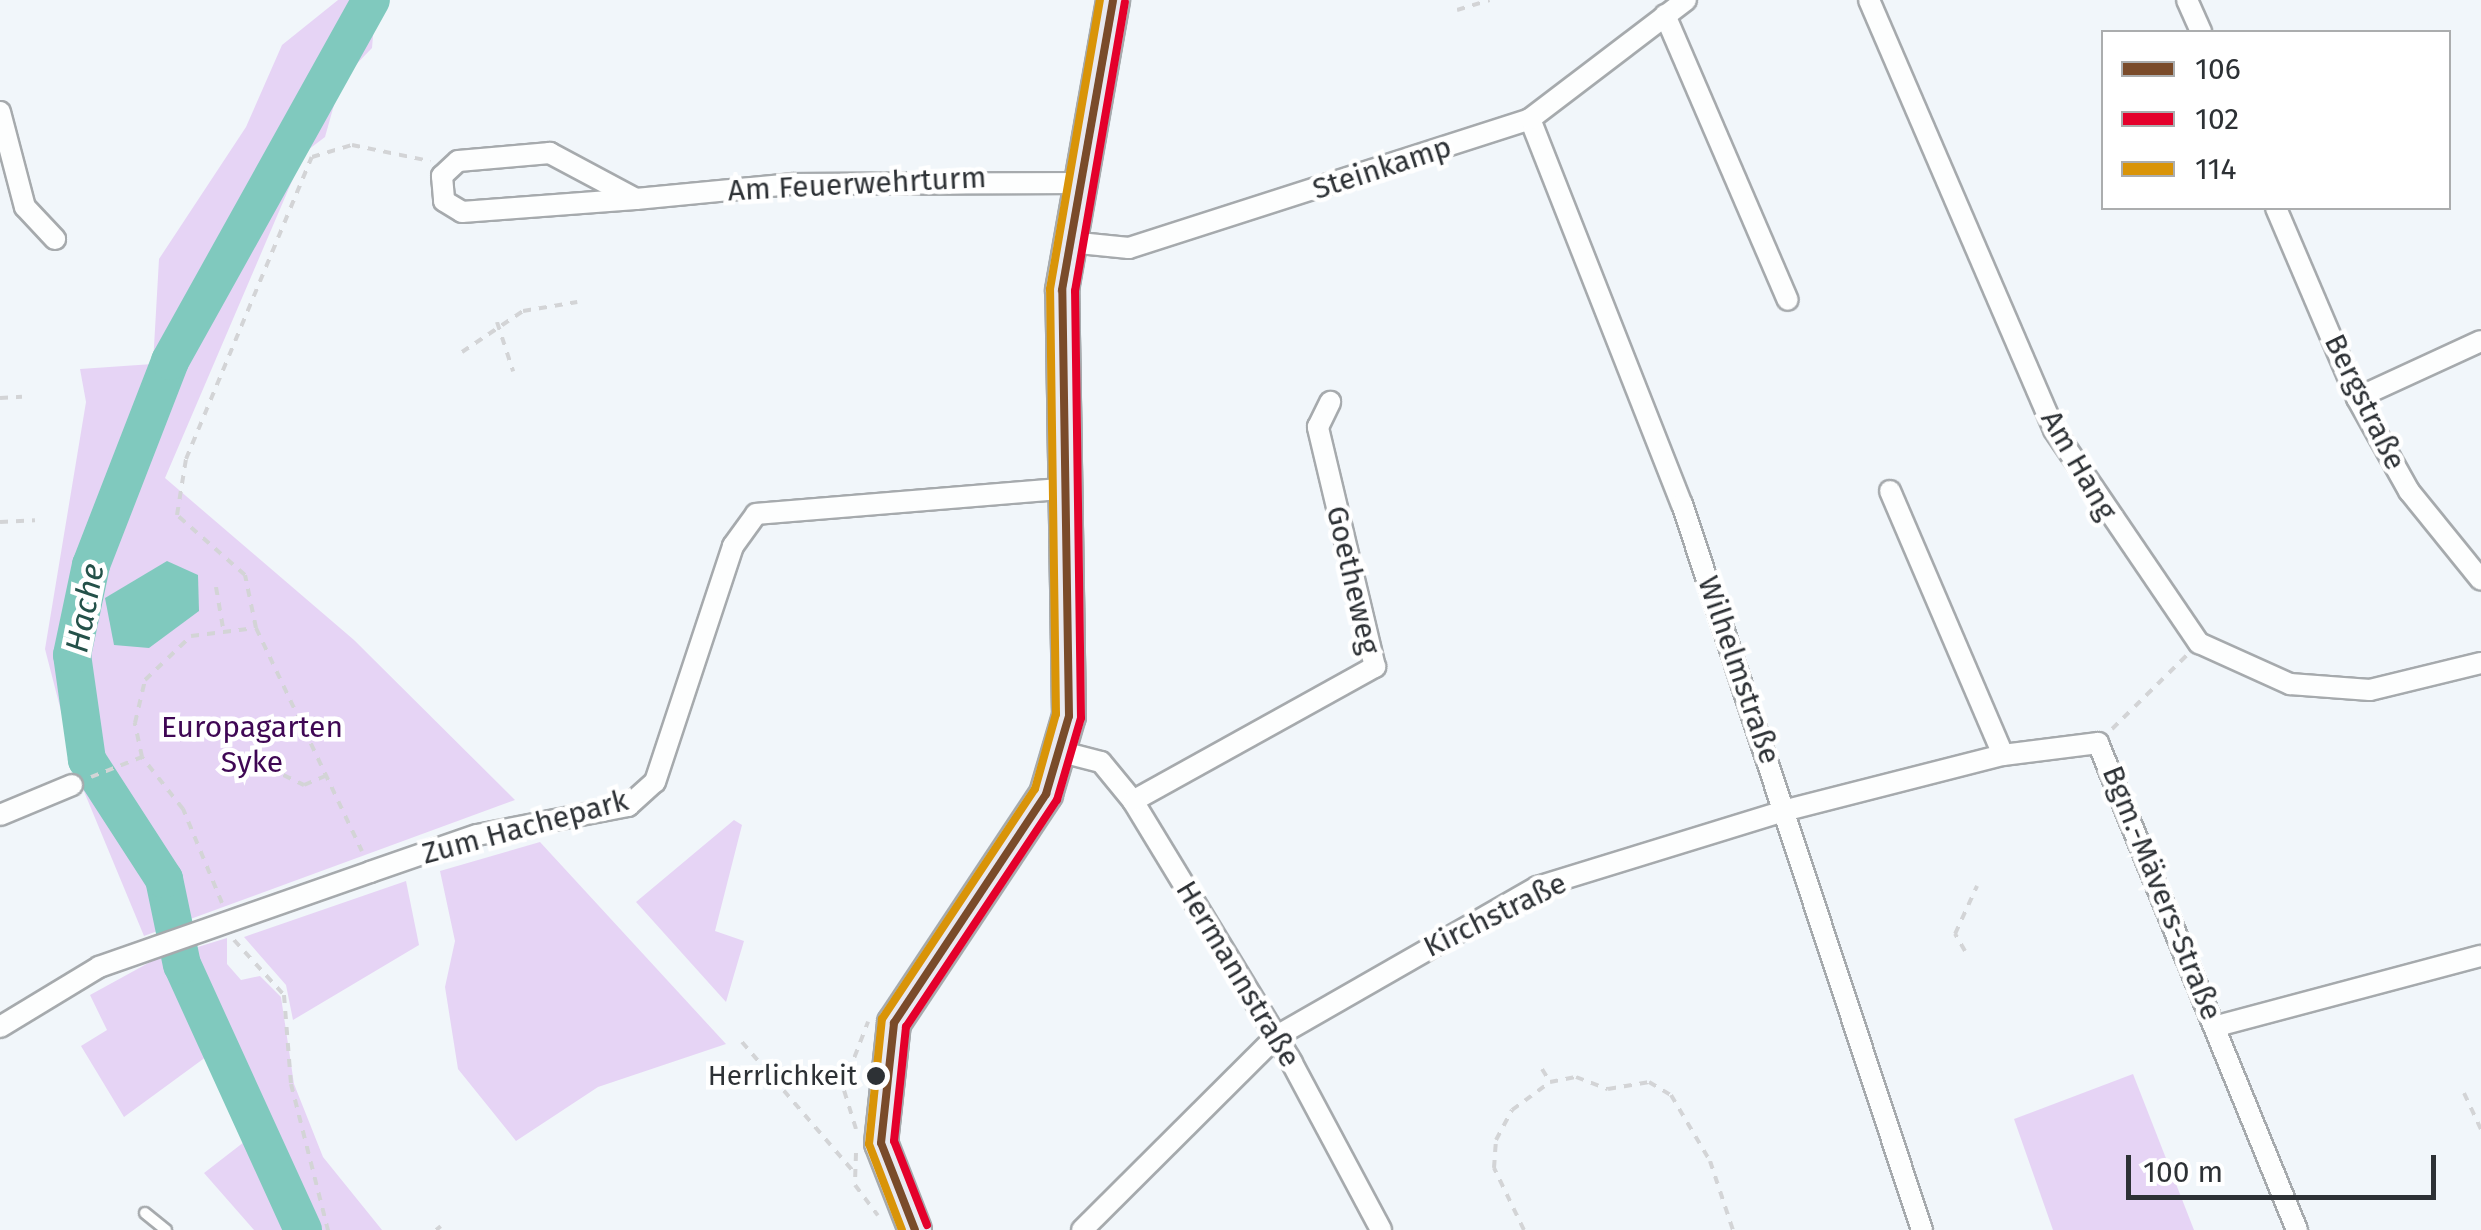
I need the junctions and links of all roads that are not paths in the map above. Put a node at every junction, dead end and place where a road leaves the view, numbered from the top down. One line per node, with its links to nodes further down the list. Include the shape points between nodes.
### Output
1 (1113, 0): 9 (main road)
2 (1686, 0): 5 (street, Steinkamp)
3 (1870, 0): 21 (street, Am Hang, via 2054,430 2144,575 2200,643 2290,684 2354,689)
4 (2187, 0): 6 (street)
5 (1666, 15): 8 (street, Steinkamp); 14 (street)
6 (2200, 30)
7 (0, 112): 12 (street, via 25,207)
8 (1530, 118): 13 (street, Steinkamp, via 1129,248); 26 (street, Wilhelmstraße, via 1682,504)
9 (1078, 183): 10 (street, Am Feuerwehrturm, via 964,177); 13 (main road)
10 (636, 198): 10 (street, Am Feuerwehrturm, via 558,154 448,165 442,186 451,210)
11 (2277, 210): 16 (street, Bergstraße)
12 (55, 240)
13 (1069, 242): 18 (main road, via 1062,290)
14 (1788, 300)
15 (2481, 340): 16 (street)
16 (2358, 398): 20 (street, Bergstraße, via 2410,491)
17 (1330, 402): 25 (street, Goetheweg, via 1318,427 1375,667)
18 (1070, 488): 22 (main road); 29 (street, Zum Hachepark, via 756,514 734,546 649,790 628,806 536,820 370,872 151,949 22,1006)
19 (1890, 491): 23 (street)
20 (2481, 580)
21 (2481, 663)
22 (1062, 752): 25 (street, Hermannstraße, via 1101,762); 33 (main road, via 1022,833 894,1022 881,1143)
23 (2003, 755): 26 (street, Bgm.-Mävers-Straße); 30 (street, Bgm.-Mävers-Straße, via 2098,743)
24 (72, 785): 27 (street)
25 (1133, 801): 31 (street, Hermannstraße)
26 (1786, 810): 31 (street, Kirchstraße, via 1537,888); 37 (street, Wilhelmstraße)
27 (0, 815)
28 (2481, 956): 30 (street)
29 (0, 1026)
30 (2217, 1026): 38 (street, Bgm.-Mävers-Straße)
31 (1277, 1036): 35 (street, Kirchstraße); 36 (street, Hermannstraße)
32 (145, 1213): 34 (lane)
33 (902, 1228)
34 (166, 1230)
35 (1082, 1230)
36 (1381, 1230)
37 (1922, 1230)
38 (2297, 1230)

